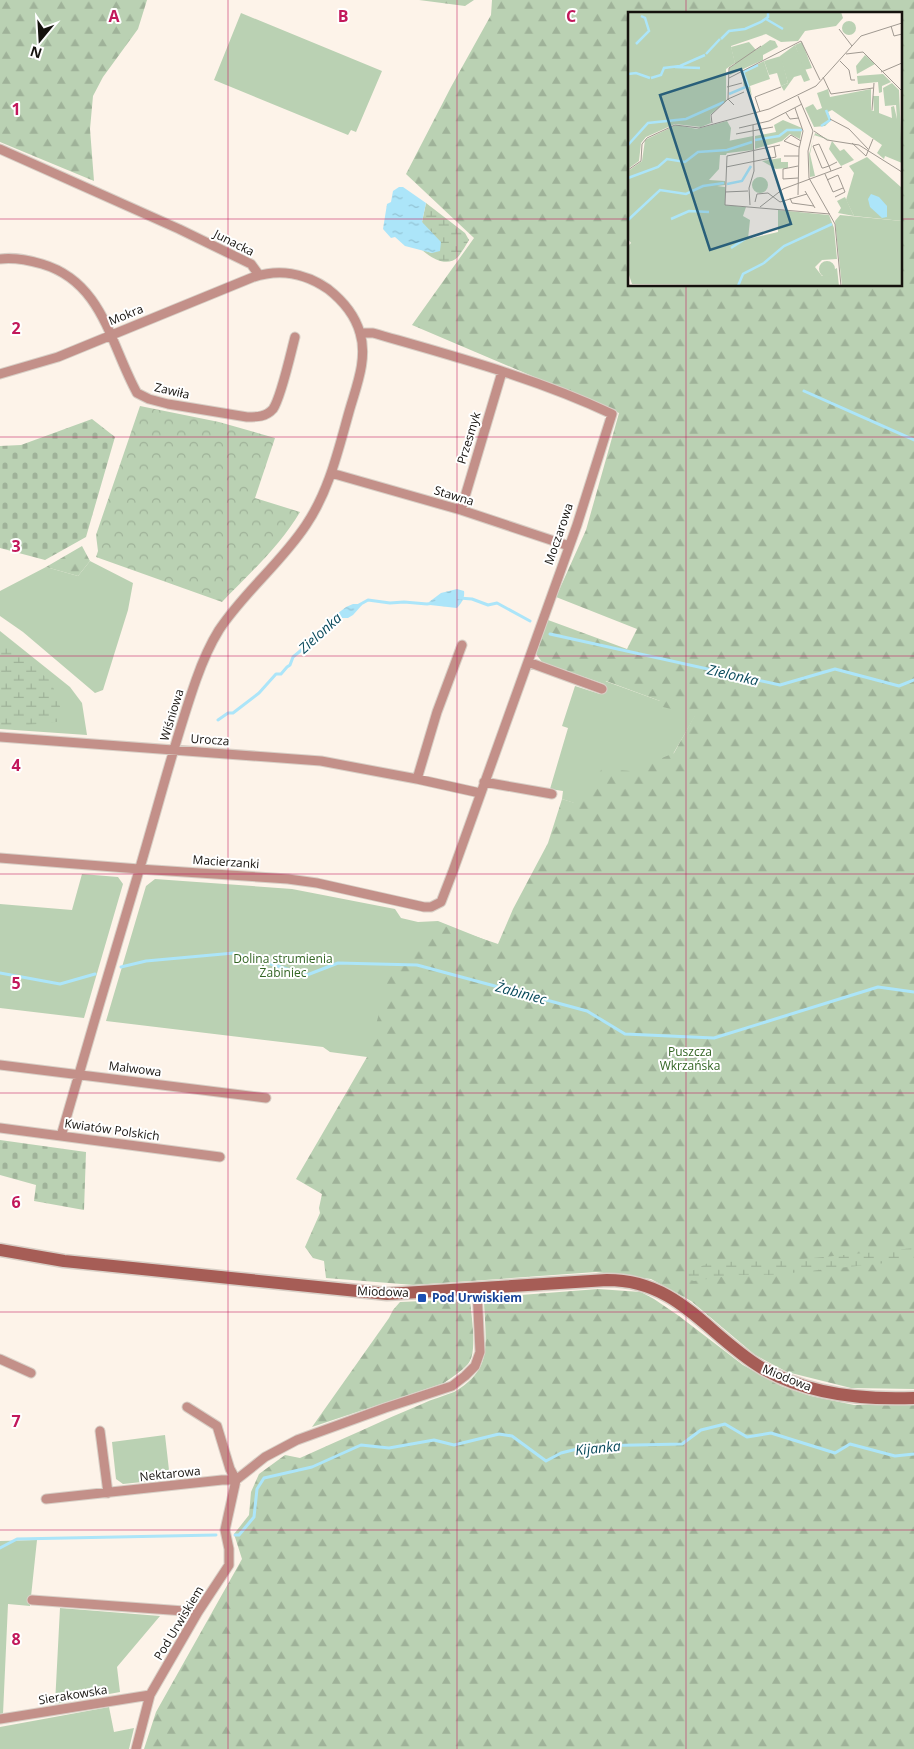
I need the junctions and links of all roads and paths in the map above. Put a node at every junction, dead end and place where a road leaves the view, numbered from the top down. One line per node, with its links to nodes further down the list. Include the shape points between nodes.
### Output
1 (0, 149): 3 (street, Junacka, via 251,264)
2 (0, 259): 5 (street, Zawiła, via 25,260 63,273 91,297)
3 (259, 275): 4 (street, Junacka, via 288,272 309,278 343,303); 5 (street, Mokra)
4 (360, 333): 7 (street, via 373,333); 9 (street, Wiśniowa, via 363,352 359,376)
5 (111, 335): 6 (street, Zawiła, via 137,393 168,404 257,417 269,412 275,404); 8 (street, Mokra, via 48,361)
6 (295, 337)
7 (502, 372): 10 (street, Przesmyk); 11 (street, Moczarowa, via 612,414)
8 (0, 374)
9 (331, 473): 10 (street, Stawna); 16 (street, Wiśniowa, via 314,512 298,537 214,638)
10 (461, 510): 11 (street, Stawna)
11 (569, 546): 13 (street, Moczarowa)
12 (462, 645): 17 (street)
13 (528, 662): 14 (street); 18 (street, Moczarowa)
14 (602, 689)
15 (0, 737): 16 (street, Urocza)
16 (174, 750): 17 (street, Urocza, via 321,762); 22 (street, Wiśniowa)
17 (417, 779): 19 (street, Urocza)
18 (484, 782): 19 (street, Moczarowa); 20 (street)
19 (480, 793): 23 (street, Moczarowa)
20 (552, 794)
21 (0, 858): 22 (street, Macierzanki)
22 (139, 869): 23 (street, Macierzanki, via 296,880 424,907 436,905); 25 (street, Wiśniowa)
23 (444, 896)
24 (0, 1065): 25 (street, Malwowa)
25 (78, 1074): 26 (street, Malwowa); 28 (street, Wiśniowa)
26 (266, 1098)
27 (0, 1128): 28 (street, Kwiatów Polskich)
28 (62, 1136): 29 (street, Kwiatów Polskich)
29 (220, 1157)
30 (0, 1250): 31 (street, Miodowa, via 64,1261 380,1293)
31 (477, 1288): 34 (street, Miodowa, via 607,1280 640,1284 674,1299 741,1354 784,1379 846,1396); 37 (street, via 480,1352 476,1366 465,1376 452,1386 296,1440 265,1457)
32 (0, 1360): 33 (street)
33 (31, 1373)
34 (914, 1398)
35 (187, 1407): 37 (street, via 217,1426)
36 (100, 1431): 38 (street)
37 (236, 1480): 38 (street, Nektarowa); 41 (street, Pod Urwiskiem, via 225,1530 229,1565)
38 (108, 1493): 39 (street, Nektarowa)
39 (46, 1499)
40 (32, 1600): 41 (street)
41 (198, 1612): 42 (street, Pod Urwiskiem)
42 (150, 1695): 43 (street, Sierakowska); 44 (street, Pod Urwiskiem)
43 (0, 1720)
44 (136, 1749)

